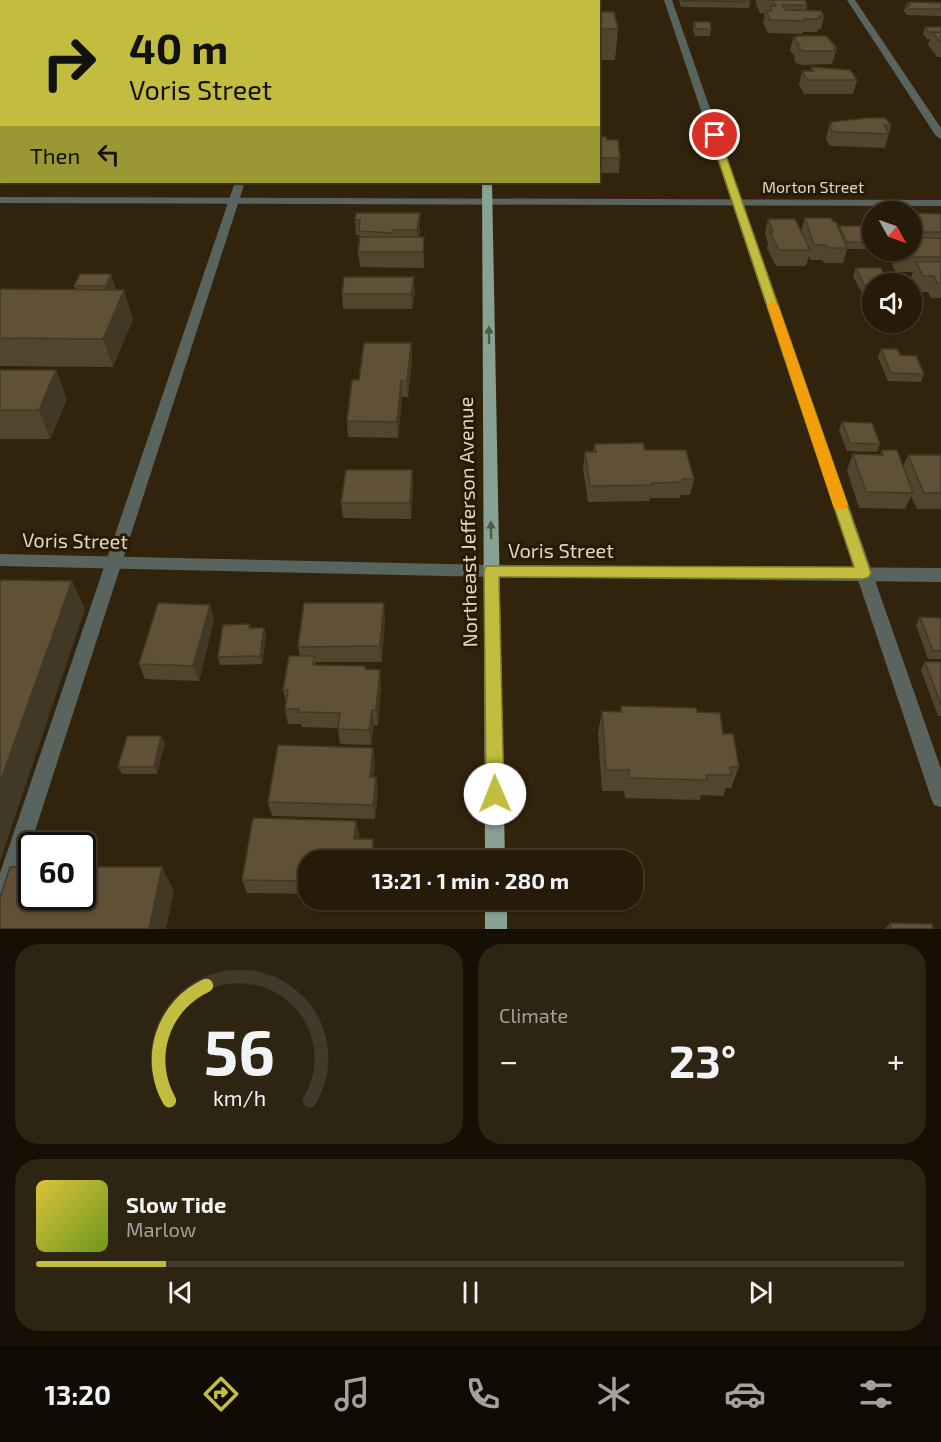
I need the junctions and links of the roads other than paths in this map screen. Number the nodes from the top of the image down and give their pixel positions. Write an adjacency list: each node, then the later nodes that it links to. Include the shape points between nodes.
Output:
1 (668, 0): 9 (street)
2 (851, 0): 3 (street)
3 (941, 136)
4 (240, 183): 7 (street)
5 (487, 183): 8 (main road, Northeast Jefferson Avenue)
6 (0, 200): 7 (street, Morton Street)
7 (233, 201): 8 (street, Morton Street); 12 (street)
8 (487, 202): 9 (street, Morton Street); 13 (main road, Northeast Jefferson Avenue, one-way to 8)
9 (738, 202): 10 (street, Morton Street); 14 (street)
10 (941, 203)
11 (0, 560): 12 (street, Voris Street)
12 (112, 561): 13 (street, Voris Street); 18 (street)
13 (491, 571): 14 (street, Voris Street); 17 (main road, Northeast Jefferson Avenue)
14 (864, 573): 15 (street, Voris Street); 16 (street)
15 (941, 575)
16 (941, 798)
17 (495, 850)
18 (0, 905)
19 (496, 910): 20 (main road)
20 (496, 929)

